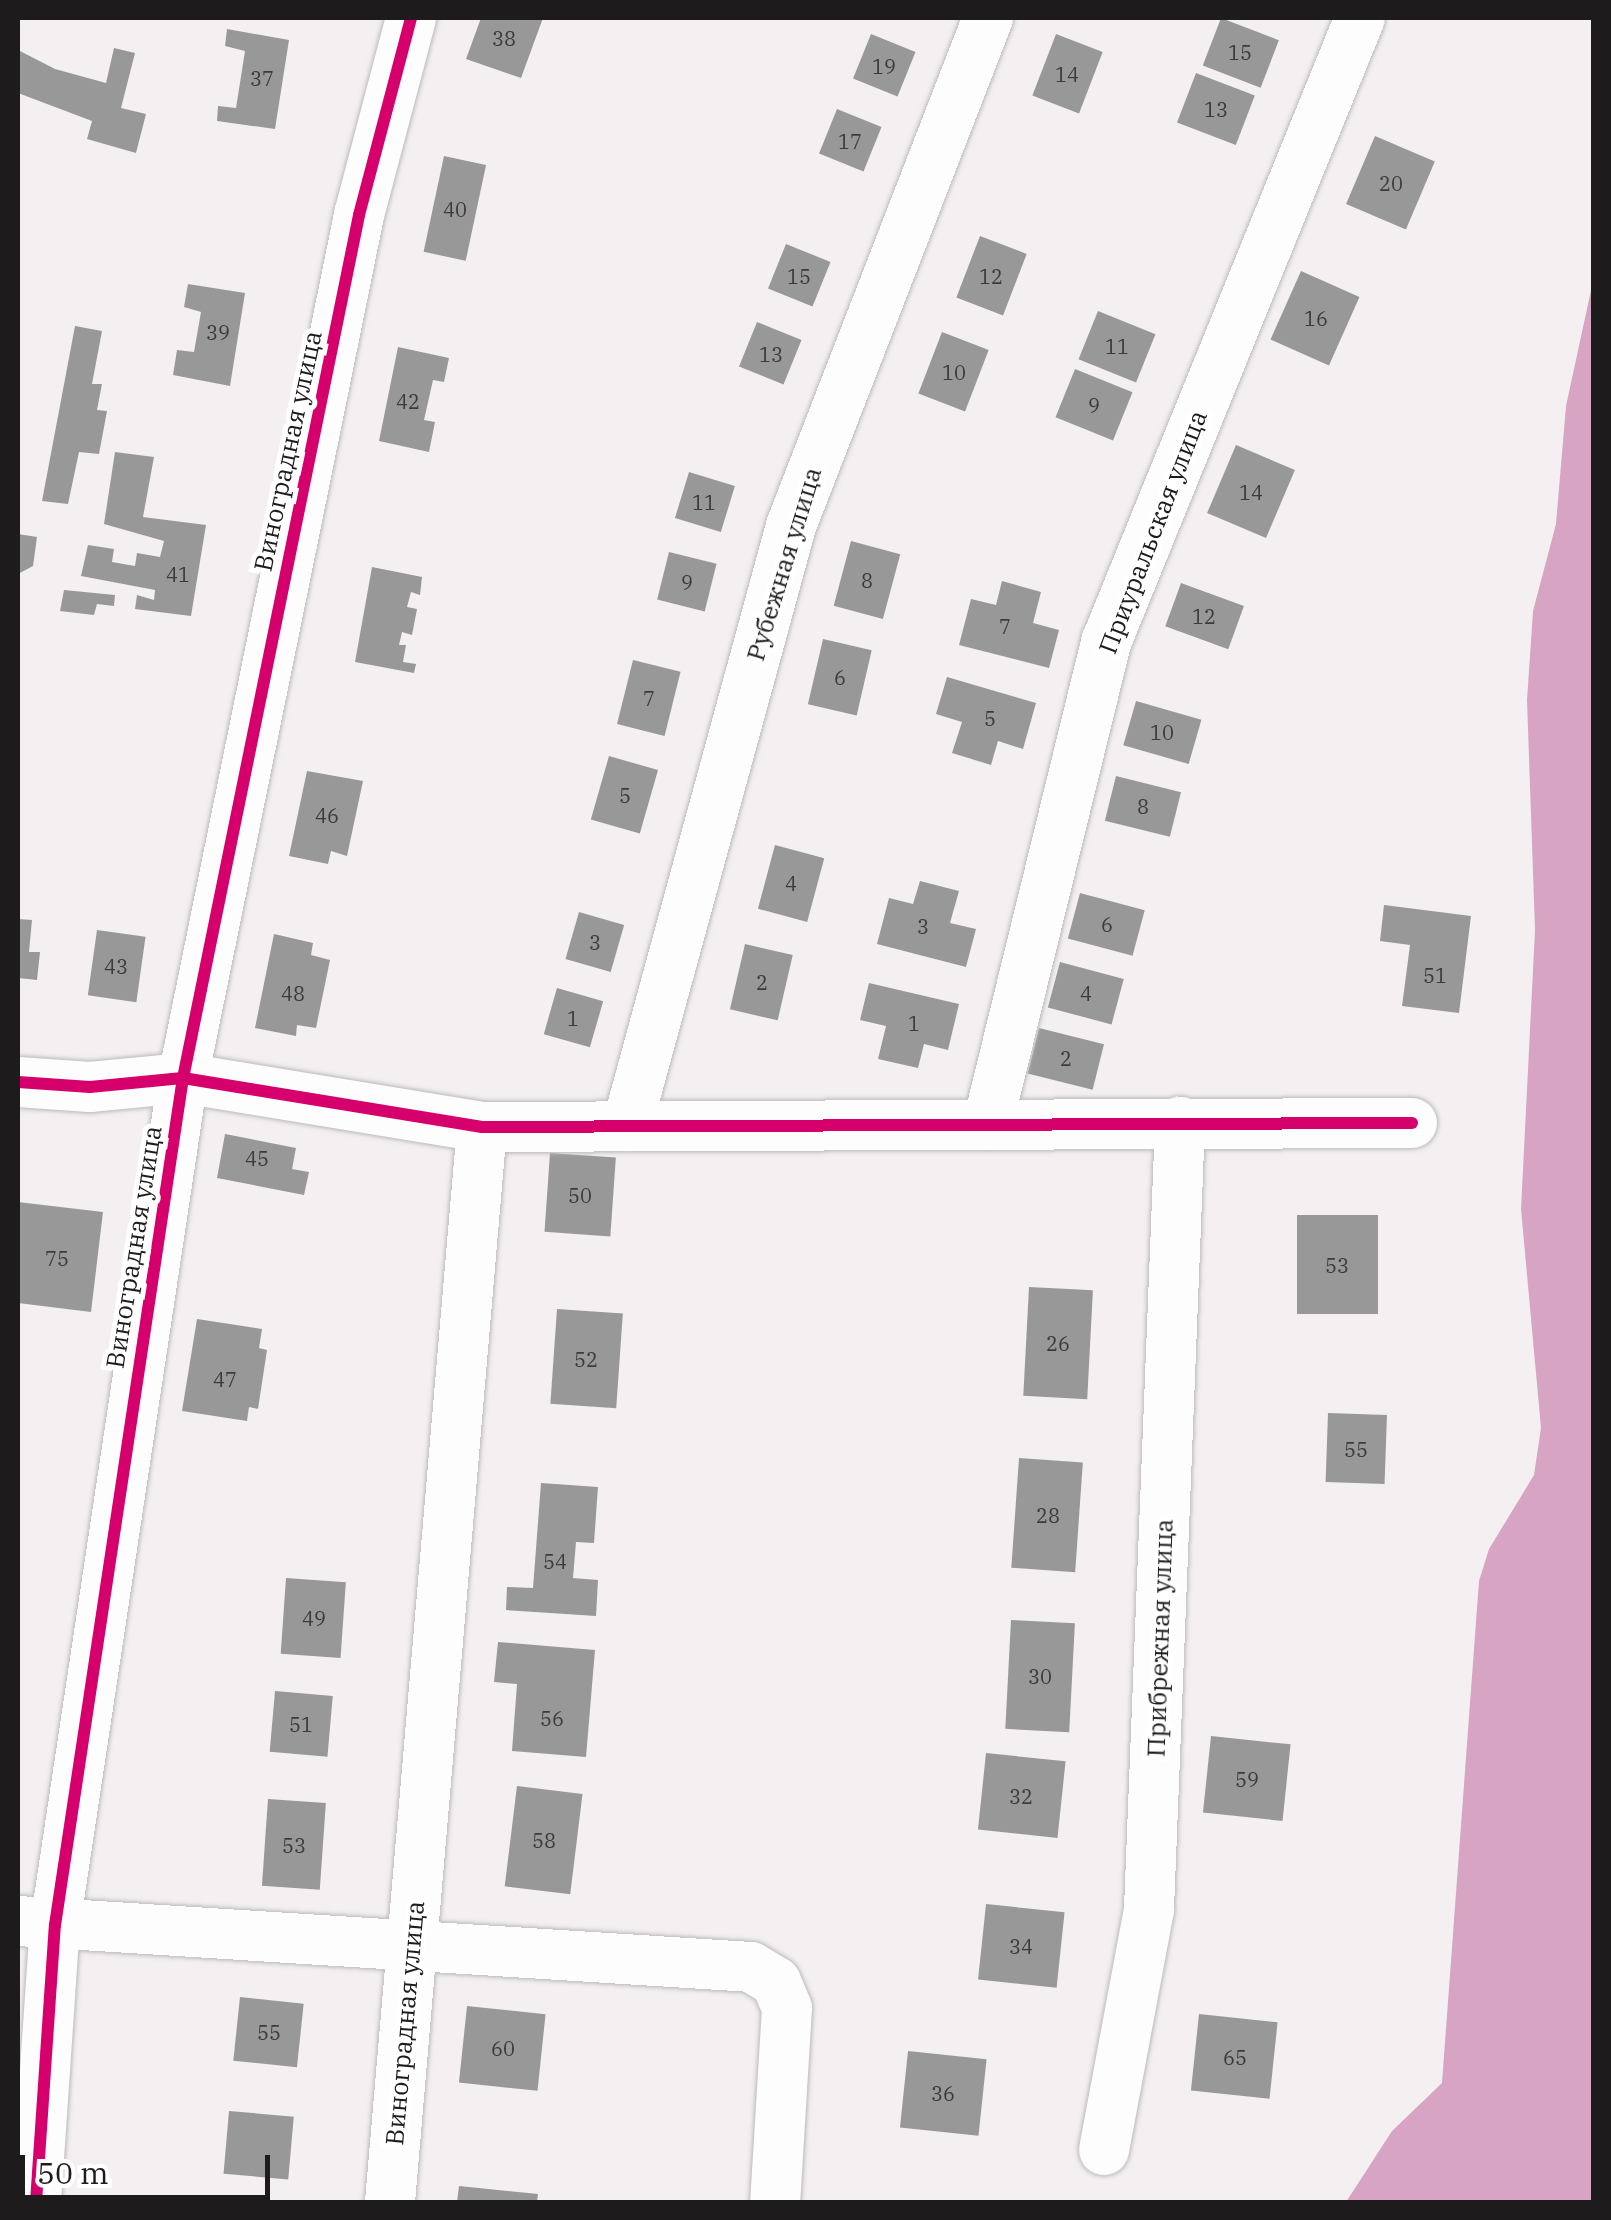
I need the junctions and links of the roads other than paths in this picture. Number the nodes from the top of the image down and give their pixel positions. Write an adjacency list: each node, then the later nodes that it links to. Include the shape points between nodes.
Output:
1 (410, 18): 4 (street, Виноградная улица, via 359,215)
2 (988, 18): 10 (street, Рубежная улица, via 791,526)
3 (1360, 18): 7 (street, Приуральская улица, via 1107,640)
4 (183, 1078): 5 (street, via 90,1087); 9 (street); 11 (street, Виноградная улица)
5 (18, 1082)
6 (1180, 1122): 7 (street); 8 (street); 13 (street, Прибрежная улица, via 1149,1909)
7 (988, 1123): 10 (street)
8 (1412, 1123)
9 (482, 1126): 10 (street); 12 (street, Виноградная улица)
10 (628, 1126)
11 (36, 1923): 12 (street); 14 (street, Виноградная улица)
12 (410, 1950): 15 (street, Виноградная улица); 16 (street, via 701,1961 750,1967 776,1982 787,2008)
13 (1104, 2150)
14 (36, 2202)
15 (390, 2202)
16 (775, 2202)

